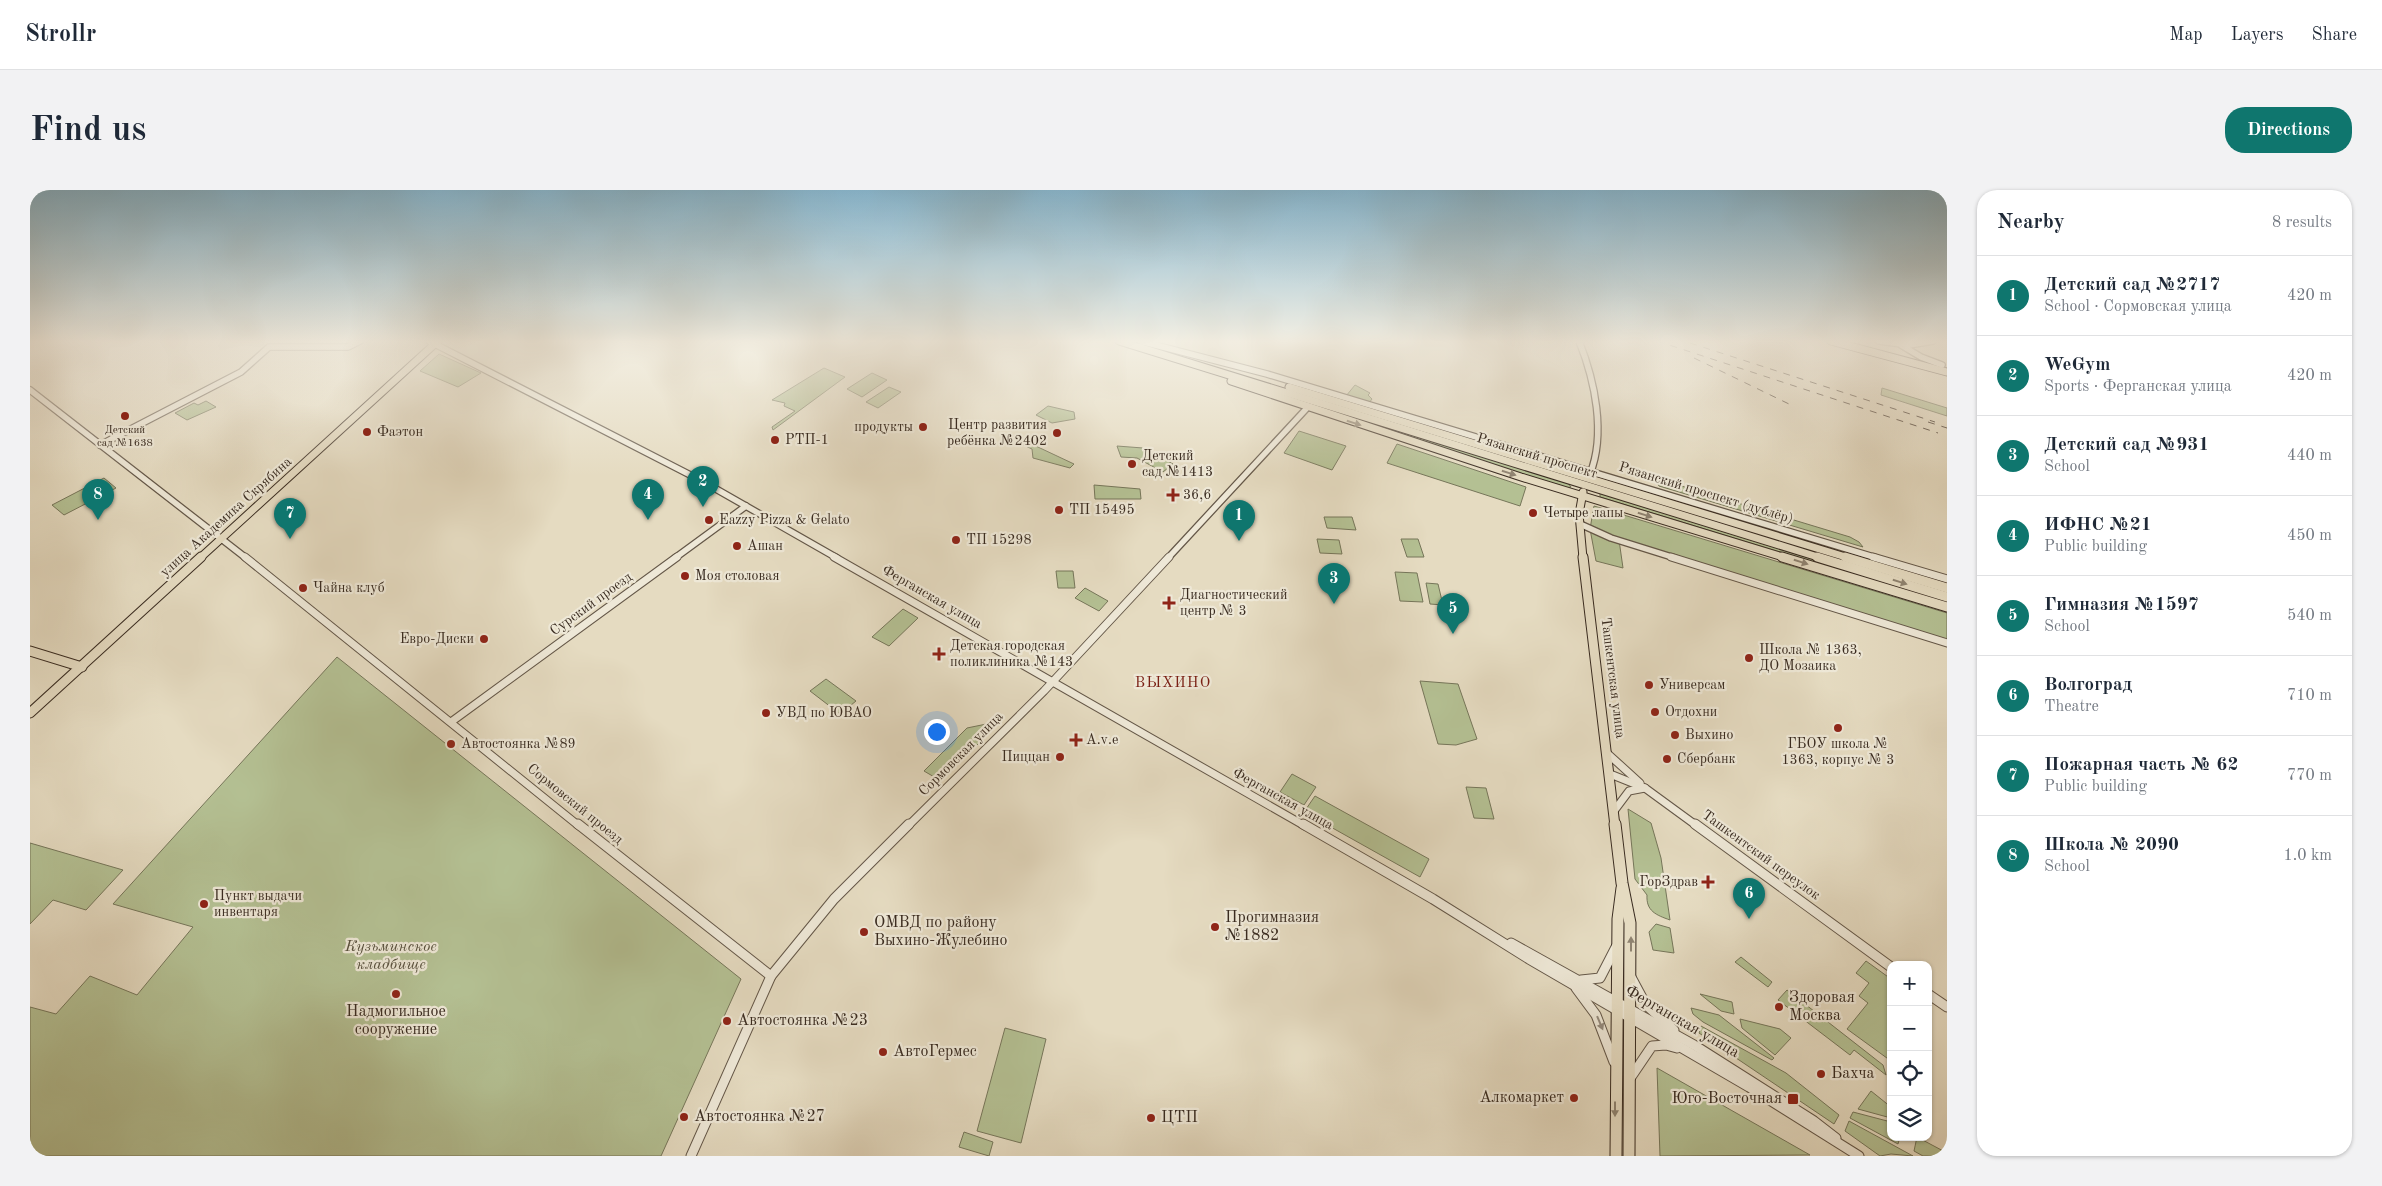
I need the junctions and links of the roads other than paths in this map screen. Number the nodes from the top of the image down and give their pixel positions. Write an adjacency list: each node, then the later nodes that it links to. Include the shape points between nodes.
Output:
1 (214, 386): 10 (street)
2 (387, 386): 15 (main road, улица Академика Скрябина)
3 (518, 386): 13 (street, Ферганская улица)
4 (1244, 386): 9 (main road)
5 (1273, 386): 11 (main road, Рязанский проспект)
6 (1287, 386): 11 (main road, Рязанский проспект)
7 (1590, 386): 11 (street, via 1598,437)
8 (30, 390): 10 (street, Сормовский проезд)
9 (1307, 408): 12 (main road, one-way to 12); 23 (street, Сормовская улица)
10 (100, 445): 15 (street, Сормовский проезд)
11 (1589, 478): 12 (main road, Ташкентская улица); 16 (street, Рязанский проспект (дублёр)); 17 (main road, Рязанский проспект); 18 (main road, Рязанский проспект, one-way to 18)
12 (1582, 496): 14 (main road, Ташкентская улица); 19 (main road, one-way to 19)
13 (746, 506): 23 (street, Ферганская улица); 25 (street, Сурский проезд)
14 (1580, 524): 20 (street, via 1611,538); 26 (main road, Ташкентская улица)
15 (222, 540): 22 (main road, улица Академика Скрябина); 25 (street, Сормовский проезд)
16 (1947, 580)
17 (1947, 588)
18 (1947, 597)
19 (1947, 606)
20 (1947, 643)
21 (30, 651): 22 (main road)
22 (82, 667): 24 (main road, улица Академика Скрябина)
23 (1052, 682): 33 (street, Сормовская улица, via 866,864); 35 (street, Ферганская улица)
24 (30, 713)
25 (451, 722): 33 (street, Сормовский проезд)
26 (1608, 753): 27 (main road, Ташкентская улица); 28 (street)
27 (1610, 774): 28 (street, Ташкентский переулок); 29 (main road, Ташкентская улица)
28 (1645, 788): 29 (street, via 1629,790); 32 (street, Ташкентский переулок)
29 (1614, 812): 30 (main road, Ташкентская улица)
30 (1622, 883): 31 (main road, Ташкентская улица); 34 (main road, Ташкентская улица, one-way to 30, via 1630,911)
31 (1618, 944): 35 (street, via 1600,978); 37 (main road, Ташкентская улица)
32 (1887, 964)
33 (771, 976): 44 (street, Сормовская улица)
34 (1631, 976): 39 (main road, Ташкентская улица); 40 (street, via 1650,1010)
35 (1577, 982): 37 (street, Ферганская улица); 41 (street, one-way to 41, via 1596,1015)
36 (1932, 997): 38 (street)
37 (1616, 1005): 39 (street, Ферганская улица); 41 (main road, Ташкентская улица)
38 (1947, 1007)
39 (1631, 1014): 40 (street, Ферганская улица); 42 (main road, Ташкентская улица)
40 (1693, 1049): 42 (street, via 1650,1045); 43 (street, Ферганская улица)
41 (1616, 1068): 45 (main road, Ташкентская улица, one-way to 45)
42 (1631, 1077): 46 (main road, Ташкентская улица)
43 (1856, 1154)
44 (691, 1156)
45 (1616, 1156)
46 (1629, 1156)

